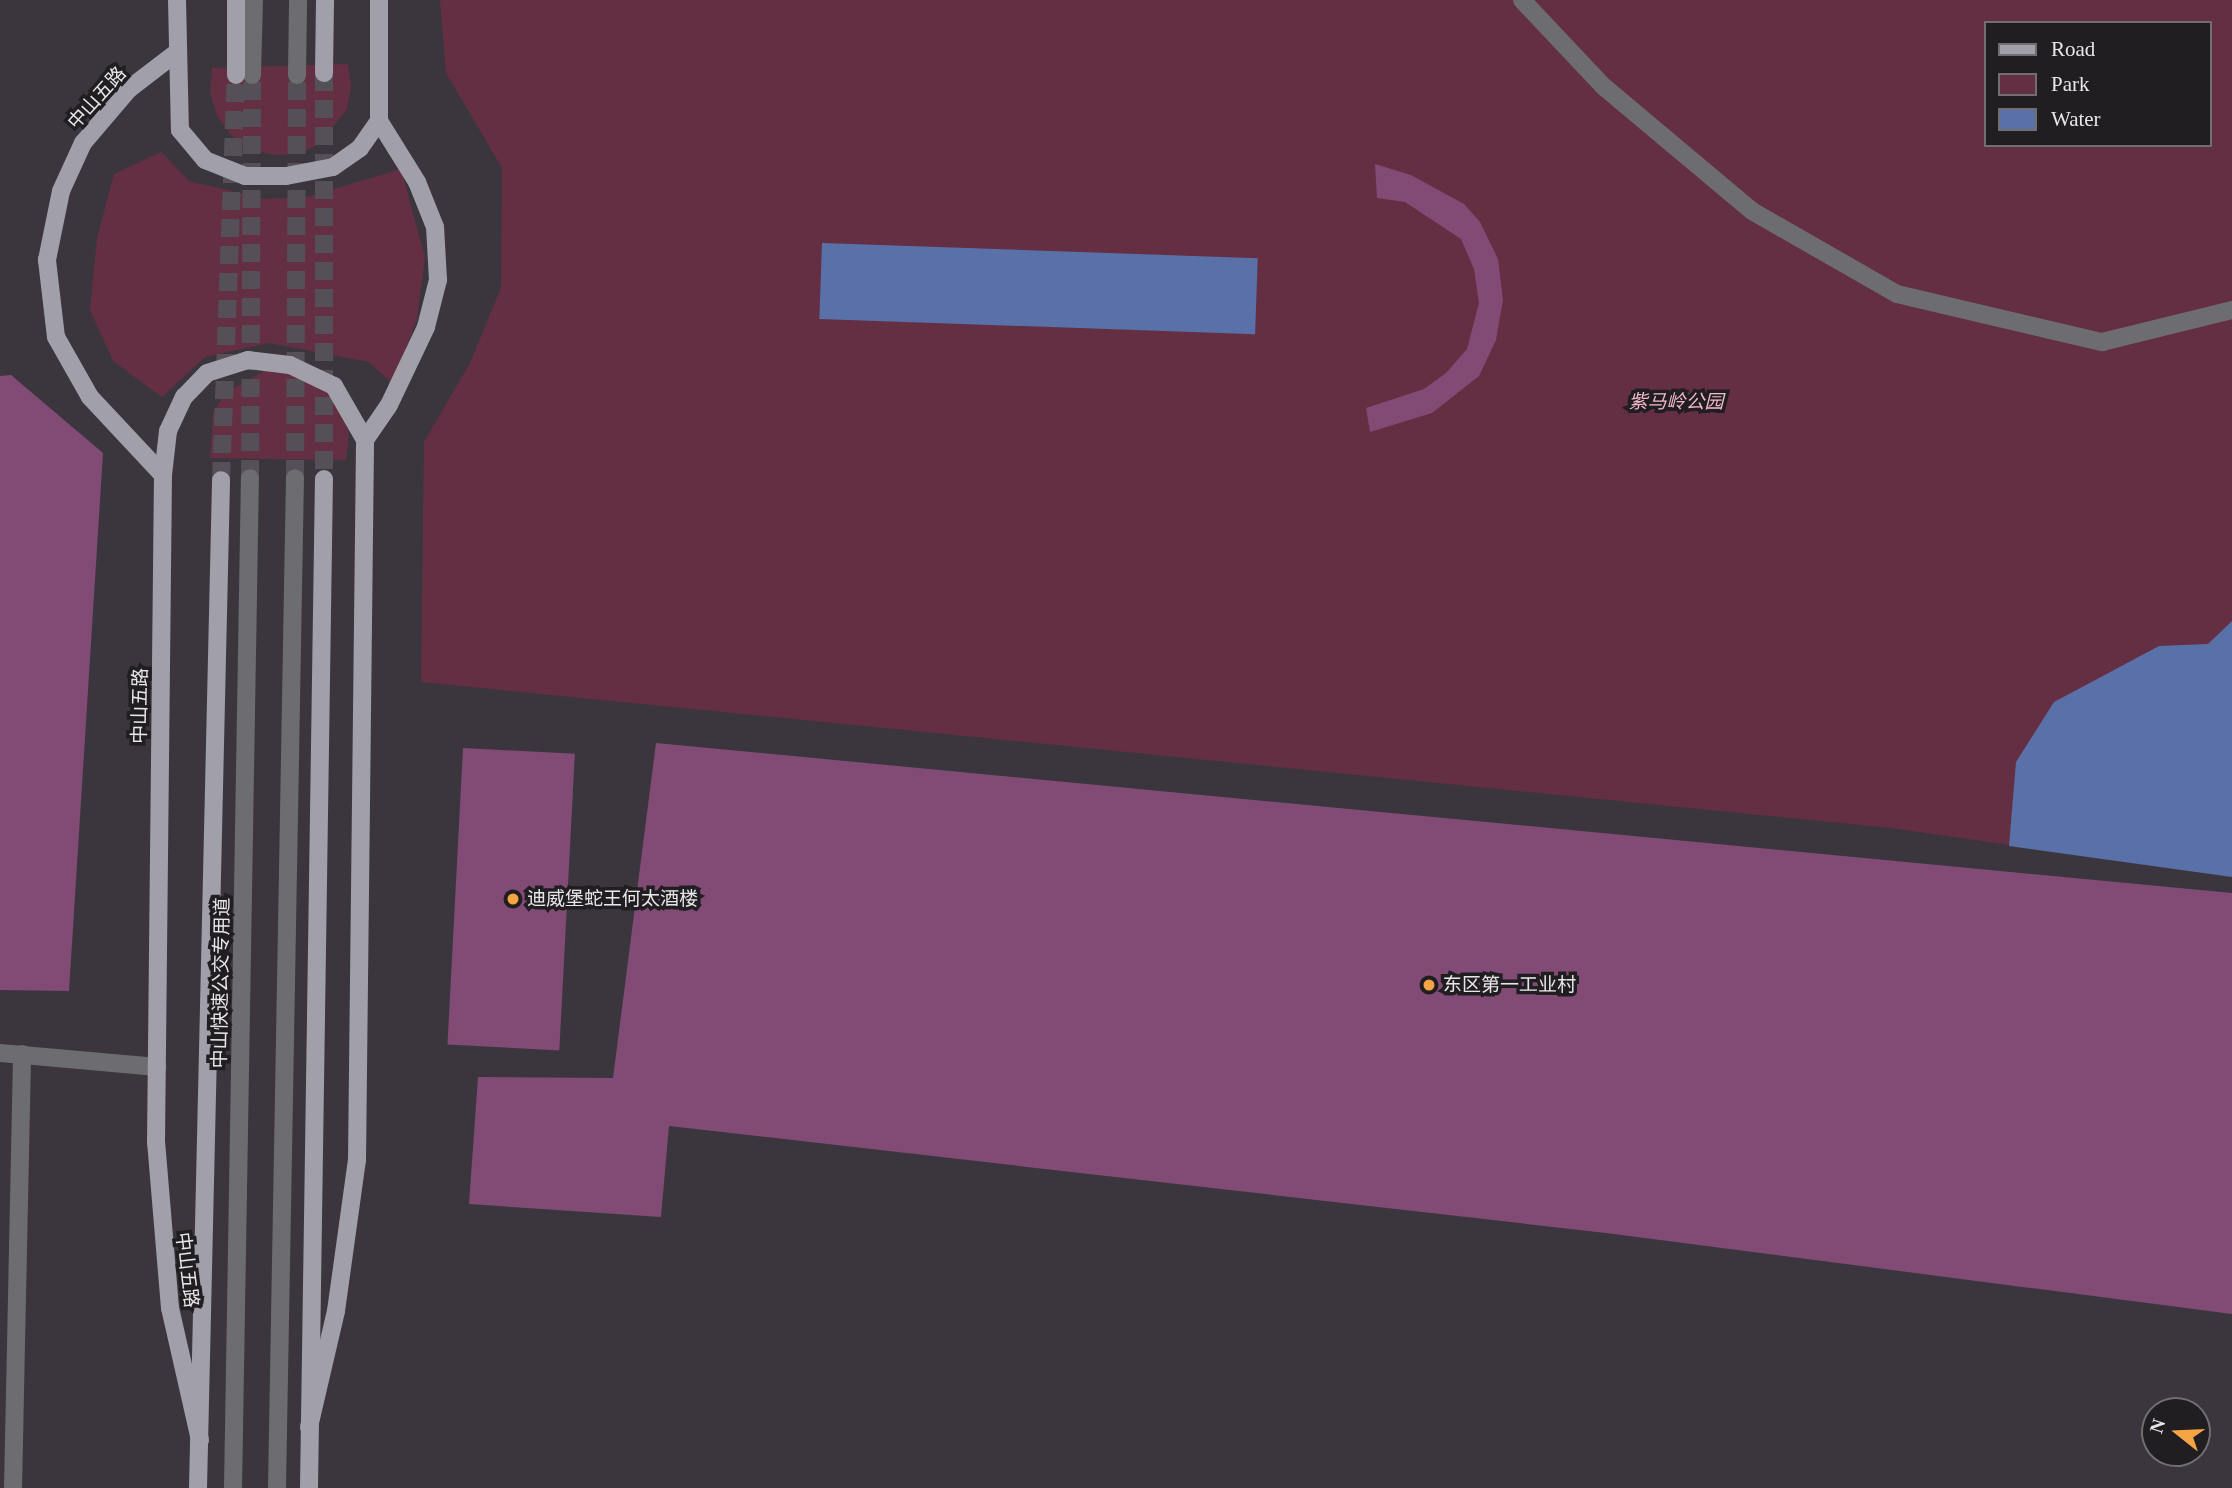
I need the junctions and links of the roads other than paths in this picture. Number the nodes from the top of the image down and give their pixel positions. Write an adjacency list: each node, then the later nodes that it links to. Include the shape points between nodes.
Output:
1 (177, 0): 8 (main road)
2 (236, 0): 10 (main road)
3 (254, 0): 10 (street)
4 (298, 0): 11 (street)
5 (325, 0): 9 (main road)
6 (379, 0): 12 (main road)
7 (1522, 0): 13 (street, via 1603,86 1752,211 1896,294 2102,342)
8 (176, 53): 12 (main road, via 180,130 205,160 244,176 286,176 333,167 360,148); 15 (main road, 中山五路, via 129,89 83,143 61,191 47,260 56,337 90,397)
9 (324, 73)
10 (244, 75)
11 (297, 75)
12 (379, 121): 14 (main road, via 417,182 435,227 438,280 426,327 395,393)
13 (2232, 310)
14 (365, 440): 15 (main road, via 334,386 290,365 248,360 207,373 184,397 168,431); 23 (main road, via 356,1160 336,1311)
15 (163, 475): 22 (main road, 中山五路)
16 (250, 478): 27 (street, 中山快速公交专用道)
17 (295, 478): 28 (street)
18 (324, 479): 23 (main road)
19 (221, 480): 24 (main road, 中山五路)
20 (0, 1053): 21 (street)
21 (22, 1054): 22 (street); 25 (street)
22 (157, 1067): 24 (main road, 中山五路, via 160,1228 180,1366)
23 (309, 1427): 29 (main road)
24 (200, 1440): 26 (main road, 中山五路)
25 (13, 1488)
26 (198, 1488)
27 (233, 1488)
28 (277, 1488)
29 (309, 1488)

